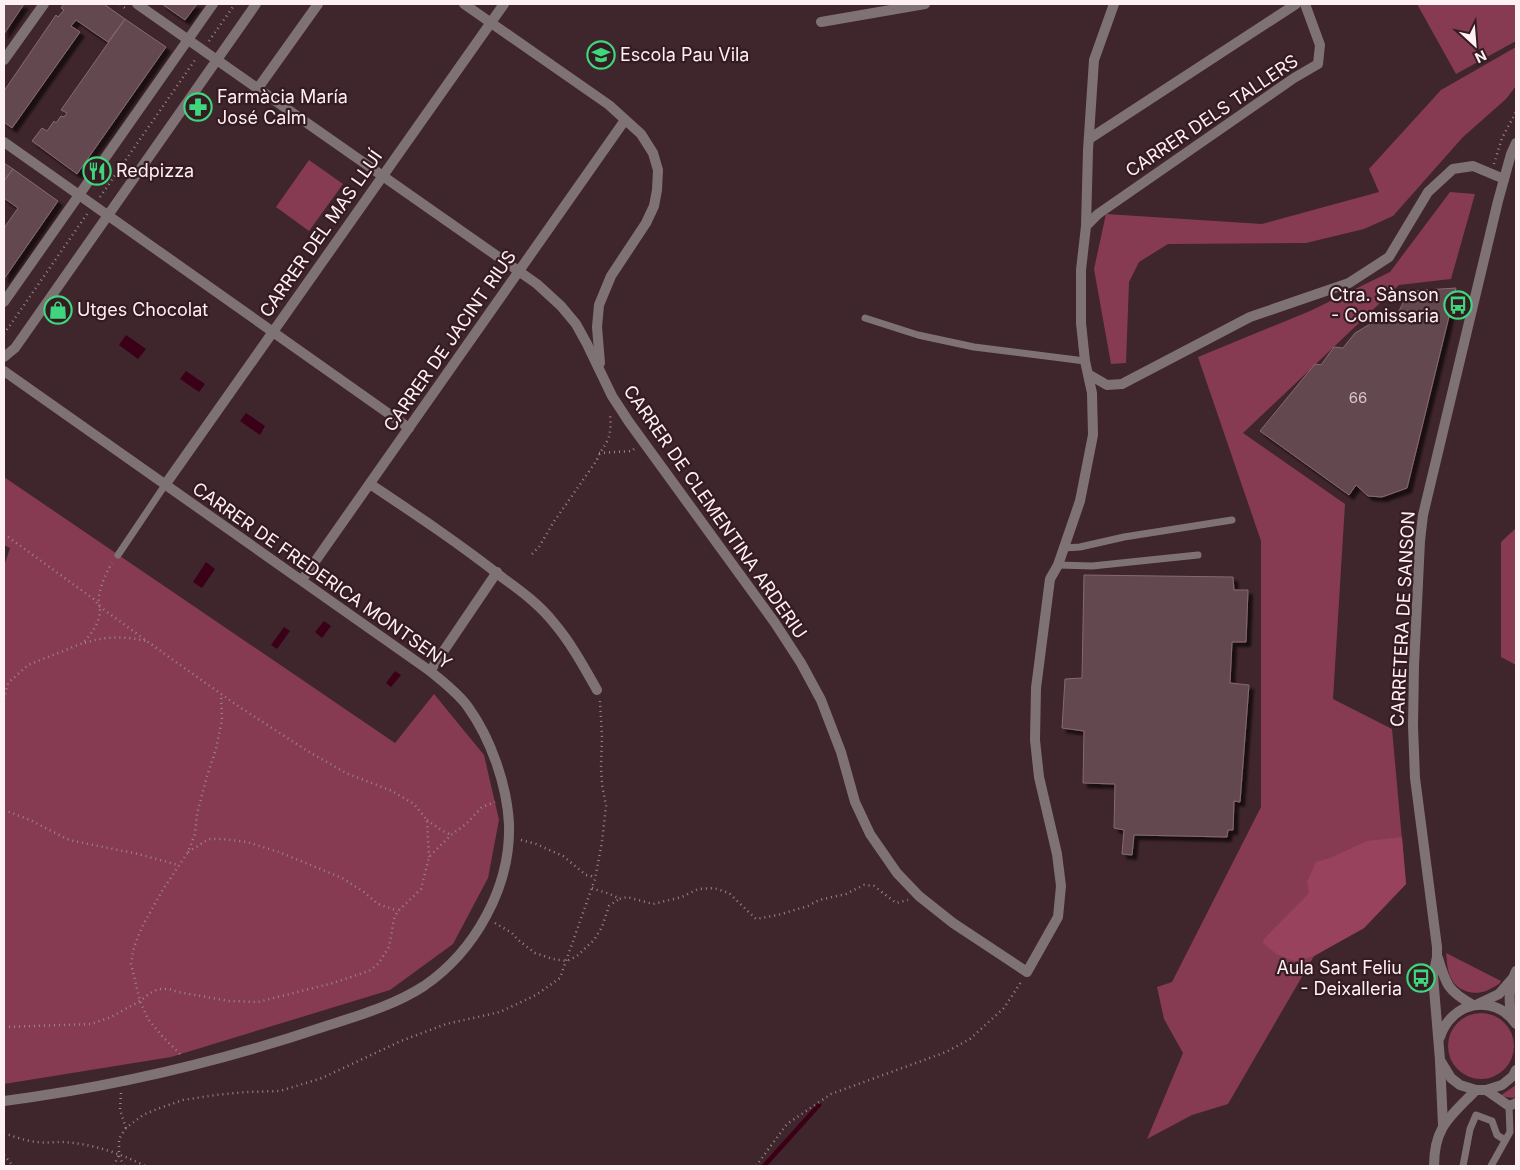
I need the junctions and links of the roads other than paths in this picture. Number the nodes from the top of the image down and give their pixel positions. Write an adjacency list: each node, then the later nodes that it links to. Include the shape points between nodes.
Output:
1 (44, 4): 15 (street)
2 (138, 4): 14 (street, CARRER DE CLEMENTINA ARDERIU)
3 (213, 4): 14 (street)
4 (256, 4): 16 (street)
5 (318, 4): 17 (street)
6 (464, 4): 12 (street)
7 (504, 4): 12 (street, CARRER DEL MAS LLUÍ)
8 (925, 4): 13 (street)
9 (1114, 4): 19 (street, via 1094,60)
10 (1296, 4): 19 (street)
11 (1305, 4): 26 (street, CARRER DELS TALLERS, via 1320,45 1318,64 1098,214)
12 (490, 22): 18 (street, via 609,105); 22 (street, CARRER DEL MAS LLUÍ)
13 (821, 22)
14 (188, 39): 16 (street, CARRER DE CLEMENTINA ARDERIU); 24 (street)
15 (4, 60)
16 (217, 60): 17 (street, CARRER DE CLEMENTINA ARDERIU); 25 (street)
17 (258, 88): 22 (street, CARRER DE CLEMENTINA ARDERIU)
18 (625, 120): 27 (street, CARRER DE JACINT RIUS); 33 (street, via 641,134 652,153 658,170 658,190 646,223 612,276 598,305)
19 (1089, 139): 26 (street)
20 (4, 142): 24 (street)
21 (1516, 143): 23 (street, CARRETERA DE SANSON)
22 (382, 175): 27 (street, CARRER DE CLEMENTINA ARDERIU); 30 (street, CARRER DEL MAS LLUÍ)
23 (1504, 179): 35 (street, via 1473,166 1453,168 1428,192 1389,257 1350,283 1250,318 1122,384 1107,385); 48 (street, CARRETERA DE SANSON, via 1423,515 1420,541 1414,666 1415,778)
24 (79, 195): 25 (street); 28 (street)
25 (108, 216): 30 (street); 31 (street, via 15,348)
26 (1086, 226): 32 (street, via 1081,270)
27 (519, 271): 33 (street, CARRER DE CLEMENTINA ARDERIU, via 561,306 576,324); 36 (street, CARRER DE JACINT RIUS)
28 (4, 302)
29 (866, 318): 32 (lane, via 918,335 974,347)
30 (272, 332): 36 (street); 38 (street, CARRER DEL MAS LLUÍ)
31 (4, 357)
32 (1085, 361): 35 (street)
33 (600, 369): 43 (street, CARRER DE CLEMENTINA ARDERIU, via 612,396 644,443 801,663 821,700 841,752 855,802 870,834 897,873 919,896 953,922 1027,972 1058,917 1060,902 1058,854 1035,740 1036,688 1050,579)
34 (4, 372): 38 (street, CARRER DE FREDERICA MONTSENY)
35 (1088, 374): 40 (street, via 1093,435 1080,501)
36 (409, 428): 37 (street, CARRER DE JACINT RIUS)
37 (370, 484): 44 (street); 45 (street, CARRER DE JACINT RIUS)
38 (165, 485): 41 (lane); 45 (street, CARRER DE FREDERICA MONTSENY)
39 (1232, 520): 40 (lane)
40 (1064, 548): 43 (street)
41 (118, 554)
42 (1198, 556): 43 (lane, via 1092,566)
43 (1058, 565)
44 (497, 572): 46 (street); 47 (street, via 554,621)
45 (302, 580): 46 (street, CARRER DE FREDERICA MONTSENY)
46 (430, 671): 56 (street, CARRER DE FREDERICA MONTSENY, via 468,708 495,759 507,803 507,855 496,897 464,950 453,962 425,985 393,1002 303,1034 123,1082)
47 (597, 690)
48 (1437, 957): 50 (street, via 1450,988); 52 (street, via 1433,976)
49 (1514, 975): 50 (street, via 1498,994); 51 (street, via 1508,996)
50 (1475, 1005): 51 (street, via 1497,1008); 52 (street, via 1447,1020)
51 (1514, 1020)
52 (1438, 1042): 53 (street)
53 (1440, 1060): 55 (street, via 1451,1078 1460,1085); 58 (street)
54 (1516, 1070): 55 (street, via 1502,1085)
55 (1481, 1090): 57 (street); 58 (street, via 1455,1110)
56 (4, 1100)
57 (1512, 1105): 59 (lane, via 1510,1132)
58 (1443, 1125): 60 (street, via 1434,1151)
59 (1504, 1140): 61 (lane, via 1497,1135 1492,1121 1476,1115); 62 (lane)
60 (1434, 1166)
61 (1463, 1166)
62 (1491, 1166)

